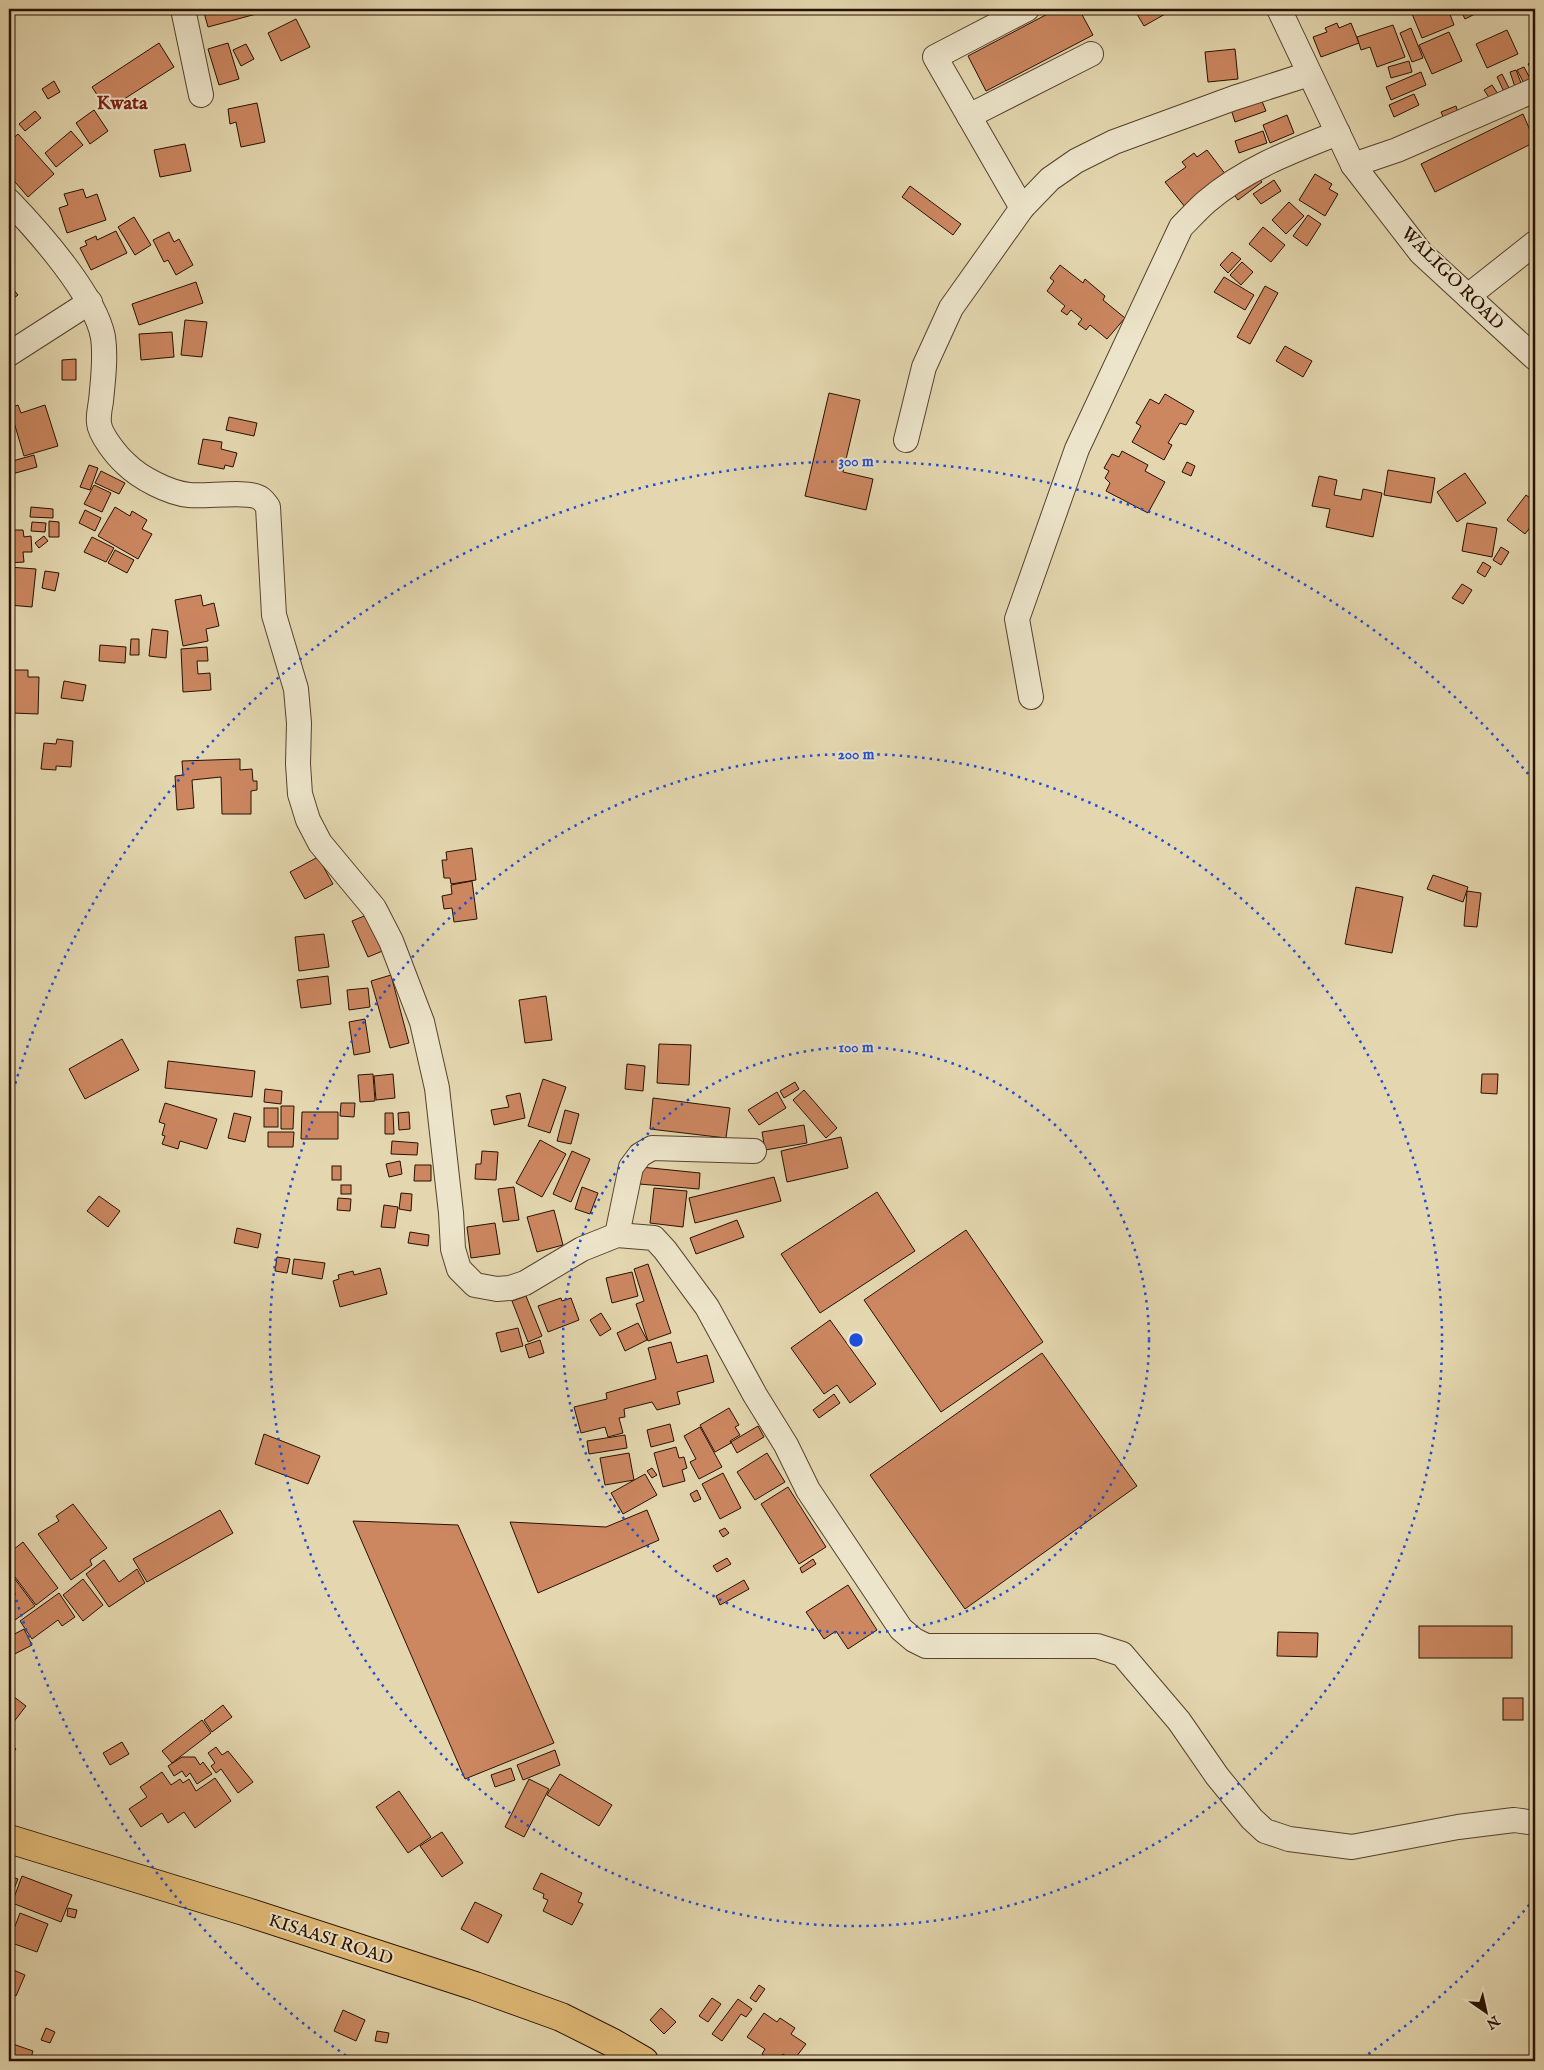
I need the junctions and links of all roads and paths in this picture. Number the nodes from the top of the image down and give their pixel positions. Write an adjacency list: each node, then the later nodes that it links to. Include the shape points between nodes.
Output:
1 (183, 9): 7 (street)
2 (1027, 9): 8 (street, via 935,57)
3 (1279, 9): 5 (street, WALIGO ROAD)
4 (1091, 54): 8 (street)
5 (1309, 74): 9 (street, WALIGO ROAD); 12 (street, via 1114,142 1076,161 1050,180)
6 (1535, 90): 10 (street, via 1397,150)
7 (201, 95)
8 (969, 116): 12 (street)
9 (1338, 133): 10 (street, WALIGO ROAD); 19 (street, via 1270,161 1230,184 1181,227 1077,449 1017,619)
10 (1353, 165): 14 (street, WALIGO ROAD, via 1421,252)
11 (9, 201): 15 (street)
12 (1022, 208): 18 (street, via 951,308 924,367)
13 (1535, 243): 14 (street)
14 (1468, 296): 17 (street, WALIGO ROAD)
15 (90, 302): 16 (street); 21 (street, via 103,337 99,424 111,448 126,465 162,487 188,495 251,494 268,507 274,615 296,689 300,794 320,844 374,908 391,941 422,1022 437,1088 452,1213 453,1249 459,1269 475,1285 510,1288 525,1283 582,1249)
16 (9, 354)
17 (1535, 358)
18 (906, 440)
19 (1031, 697)
20 (754, 1150): 21 (street, via 652,1148 640,1155 632,1167)
21 (617, 1235): 22 (street, via 654,1238 707,1307 808,1490 901,1629 914,1640 926,1646 1096,1646 1122,1654 1179,1721 1217,1776 1252,1818 1265,1831 1289,1839 1352,1848 1458,1827 1514,1820)
22 (1535, 1823)
23 (9, 1839): 24 (main road, KISAASI ROAD, via 475,1986 561,2017)
24 (644, 2061)

